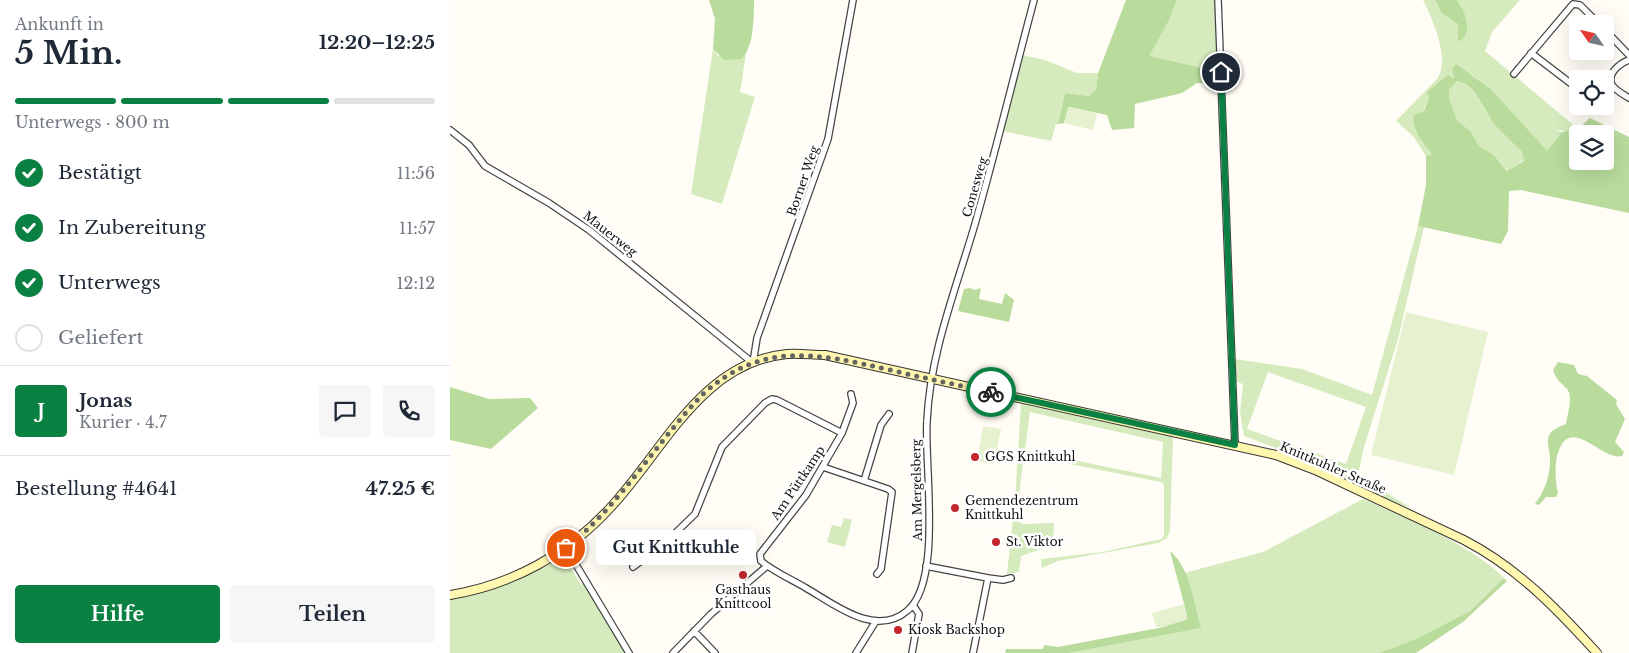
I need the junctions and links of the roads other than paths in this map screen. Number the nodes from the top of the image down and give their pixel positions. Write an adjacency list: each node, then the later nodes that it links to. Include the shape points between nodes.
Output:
1 (853, 0): 15 (street, Borner Weg, via 828,139 757,338)
2 (1034, 0): 16 (street, Conesweg, via 989,174)
3 (1218, 0): 20 (street)
4 (1589, 15): 6 (street, via 1575,3)
5 (1614, 39): 7 (street)
6 (1531, 53): 10 (street); 11 (street)
7 (1629, 55)
8 (1629, 60): 9 (street)
9 (1614, 71)
10 (1514, 74)
11 (1569, 81)
12 (1614, 87): 13 (street)
13 (1629, 98)
14 (450, 130): 15 (street, Mauerweg, via 485,166 583,225)
15 (753, 363): 16 (street, Knittkuhler Straße, via 788,354 825,356); 23 (street, Knittkuhler Straße, via 722,379 703,394 612,506)
16 (930, 379): 20 (street, Knittkuhler Straße); 25 (street, Am Mergelsberg, via 926,422 929,539)
17 (852, 394): 19 (street, Am Püttkamp, via 853,402)
18 (889, 414): 22 (street, via 881,425)
19 (842, 432): 21 (street, Am Püttkamp); 26 (street, via 777,400 767,401 722,447 695,514 663,545)
20 (1235, 445): 40 (street, Knittkuhler Straße, via 1276,455 1315,470 1481,548 1532,585)
21 (823, 467): 22 (street); 24 (street, Am Püttkamp, via 806,495 760,554 761,561)
22 (864, 481): 27 (street, via 892,492 881,569)
23 (566, 548): 30 (street, Knittkuhler Straße, via 508,579); 34 (street)
24 (767, 566): 32 (street, via 846,612); 33 (street)
25 (926, 566): 28 (street); 31 (street, Am Mergelsberg, via 920,594)
26 (633, 567)
27 (877, 574)
28 (988, 578): 29 (street); 39 (street)
29 (1011, 578)
30 (450, 595)
31 (913, 605): 32 (street, via 896,618); 38 (street, via 919,614)
32 (876, 621): 37 (street)
33 (694, 631): 35 (street); 36 (street)
34 (630, 653)
35 (673, 653)
36 (715, 653)
37 (856, 653)
38 (912, 653)
39 (974, 653)
40 (1598, 653)

